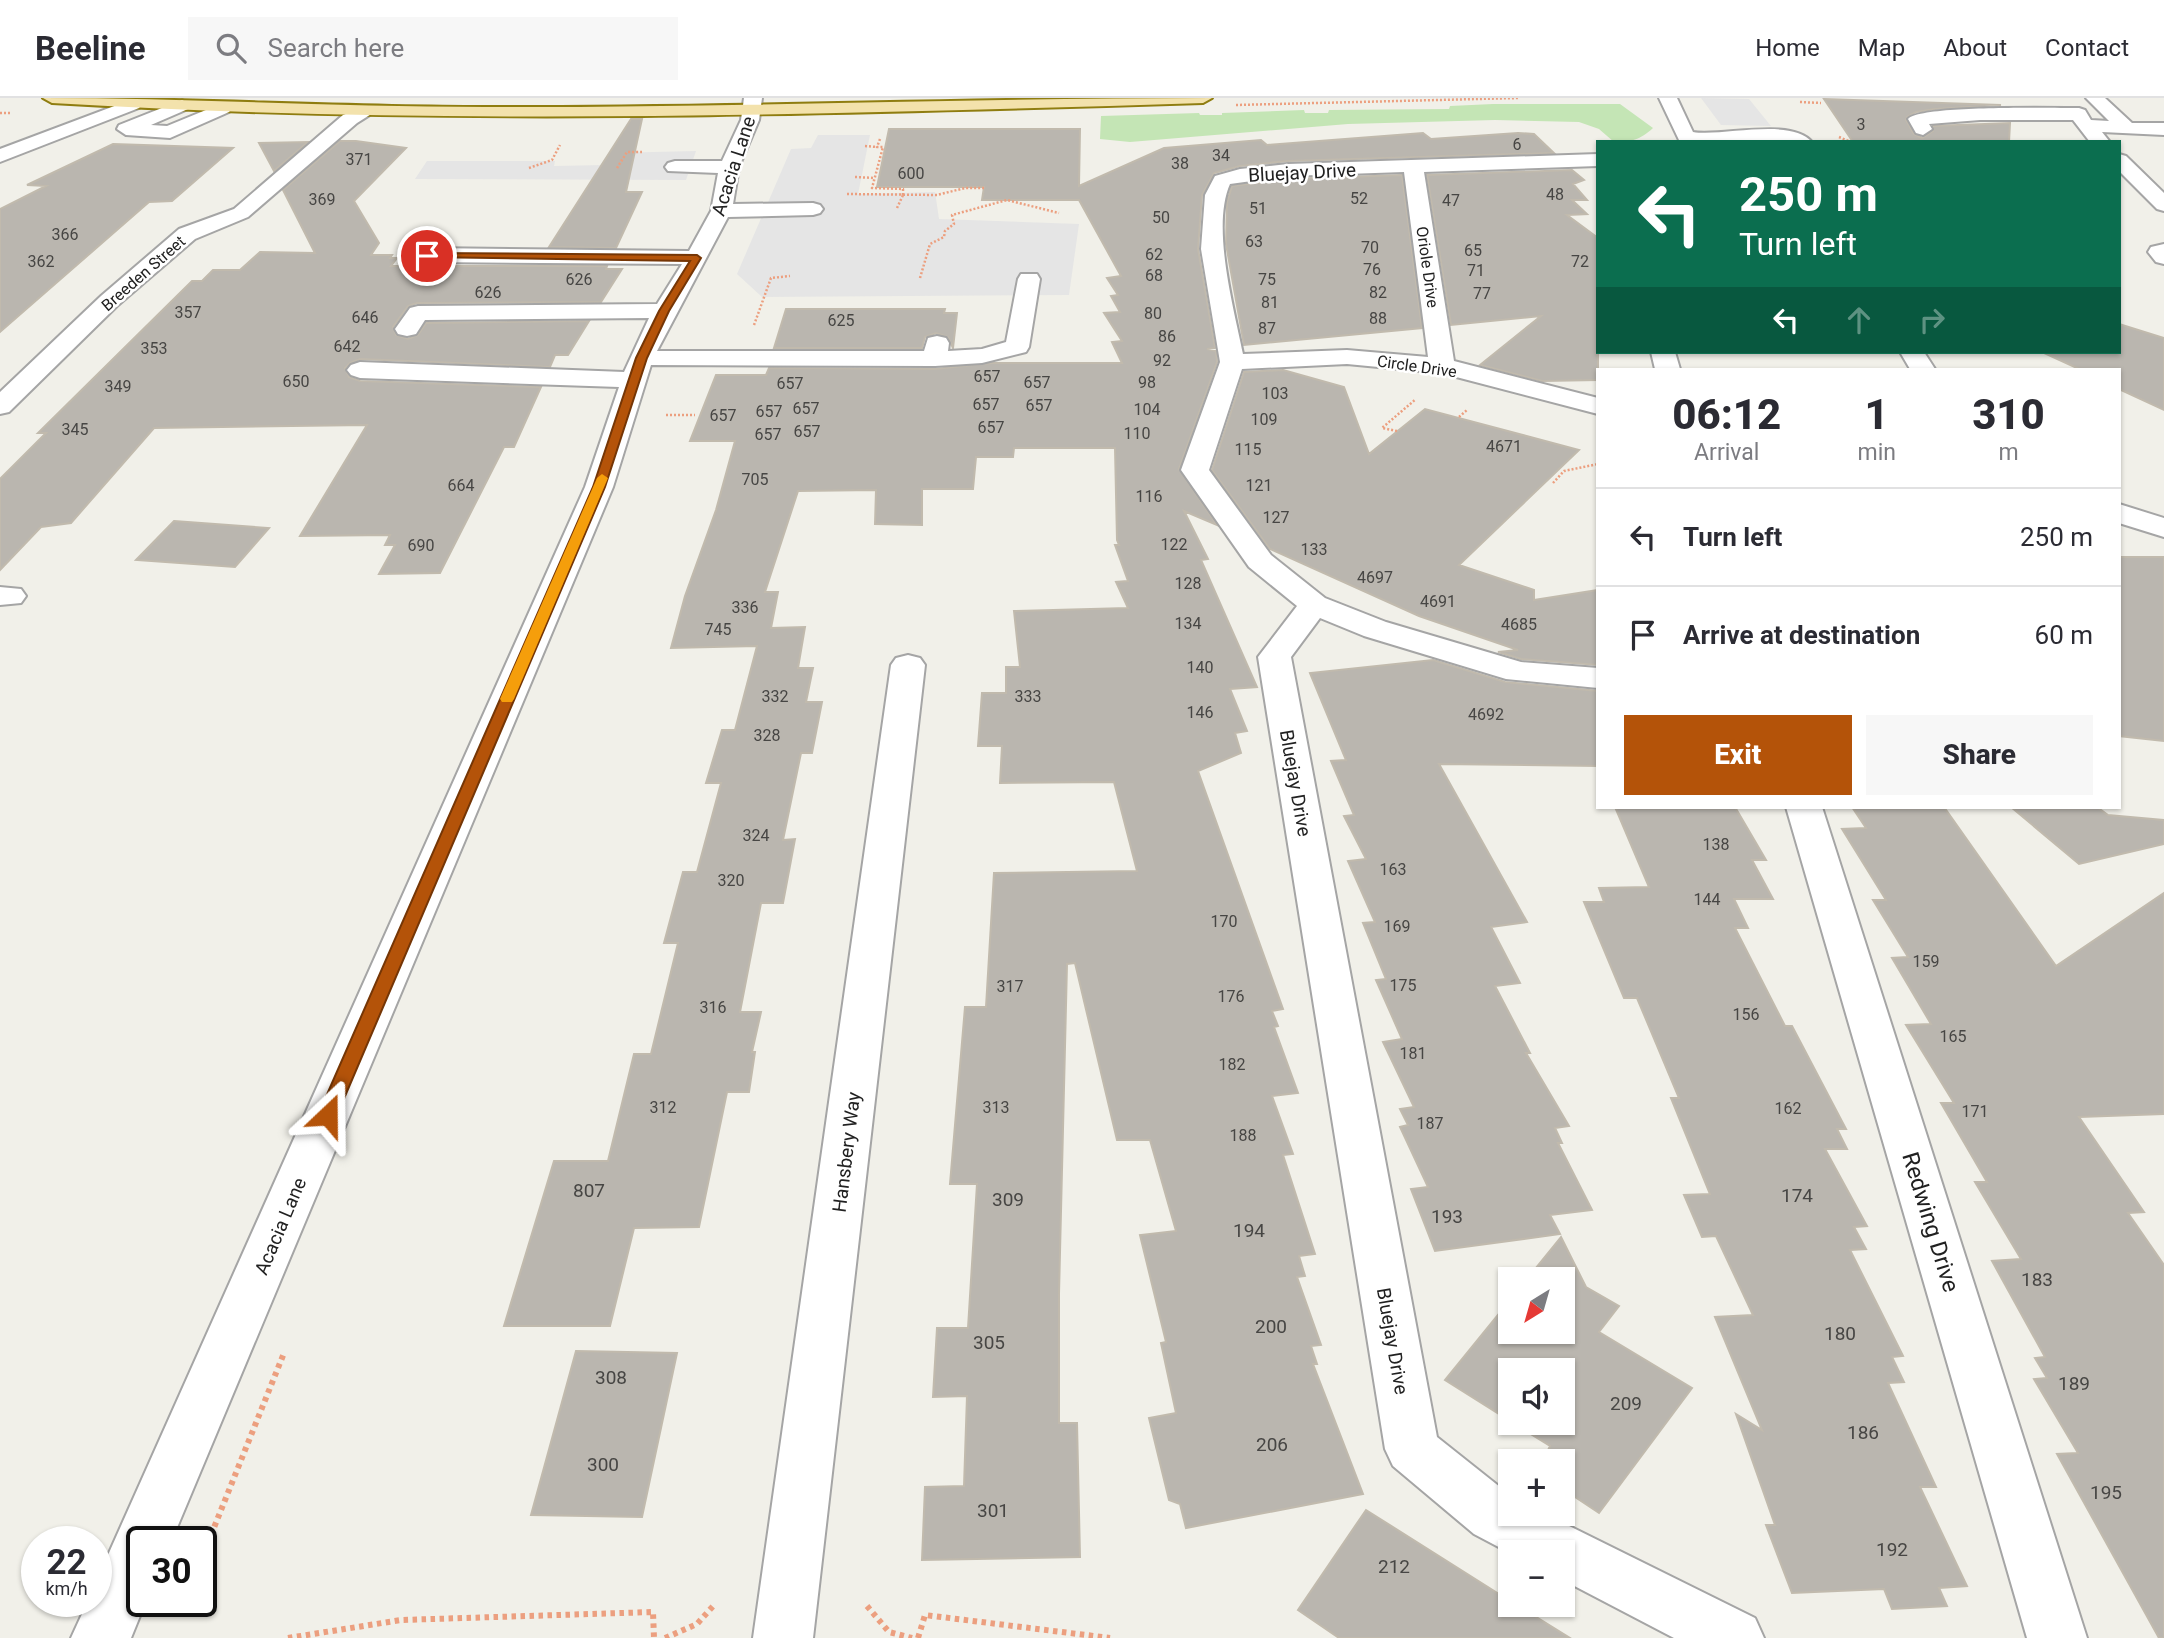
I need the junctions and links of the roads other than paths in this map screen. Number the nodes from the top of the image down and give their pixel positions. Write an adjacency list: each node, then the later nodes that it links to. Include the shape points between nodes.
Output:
1 (52, 98): 7 (main road)
2 (347, 98): 8 (main road)
3 (1203, 98): 8 (main road)
4 (1668, 98): 18 (street, via 1677,138)
5 (2067, 98): 14 (street)
6 (2095, 98): 15 (street)
7 (87, 100): 9 (main road); 13 (street)
8 (759, 101): 12 (main road); 25 (street, Acacia Lane)
9 (133, 103): 10 (main road); 21 (street)
10 (182, 105): 11 (main road); 11 (street, via 126,129 170,132)
11 (223, 108): 12 (main road)
12 (367, 111): 41 (street, Breeden Street, via 350,119 241,213 187,234)
13 (44, 118)
14 (2082, 120): 15 (street); 16 (street, via 1980,114 1917,119); 20 (street)
15 (2127, 128): 17 (street)
16 (1923, 129)
17 (2164, 130)
18 (1714, 140): 19 (street, via 1781,134)
19 (1798, 140)
20 (2099, 140)
21 (0, 156)
22 (1596, 160): 26 (street, Bluejay Drive)
23 (2121, 162): 27 (street)
24 (676, 167): 25 (street)
25 (729, 167): 29 (street, Acacia Lane)
26 (1413, 167): 37 (street, Bluejay Drive, via 1288,170 1222,180 1215,195 1212,249); 38 (street, Oriole Drive)
27 (2164, 205)
28 (813, 209): 29 (street)
29 (721, 211): 33 (street, Acacia Lane)
30 (2164, 251): 32 (street, via 2159,252)
31 (427, 256): 33 (street)
32 (2164, 257)
33 (697, 258): 35 (street, Acacia Lane)
34 (1029, 279): 39 (street, via 1017,347 982,356 936,351)
35 (664, 311): 36 (street, via 418,313); 39 (street, Acacia Lane)
36 (407, 329)
37 (1232, 362): 38 (street, Circle Drive, via 1347,357); 45 (street, Bluejay Drive, via 1195,470 1260,561)
38 (1443, 366): 42 (street, Circle Drive)
39 (639, 369): 40 (street); 49 (street, Acacia Lane, via 594,499)
40 (360, 370)
41 (4, 399)
42 (1596, 404)
43 (2121, 514): 44 (street)
44 (2164, 528)
45 (1314, 605): 47 (street, via 1375,629 1518,672); 53 (street, Bluejay Drive, via 1274,657 1412,1449 1494,1516)
46 (908, 665): 52 (street, Hansbery Way)
47 (1596, 678)
48 (1805, 809): 54 (street, Redwing Drive)
49 (149, 1526)
50 (126, 1580): 51 (street, Acacia Lane)
51 (101, 1638)
52 (783, 1638)
53 (1734, 1638)
54 (2057, 1638)

